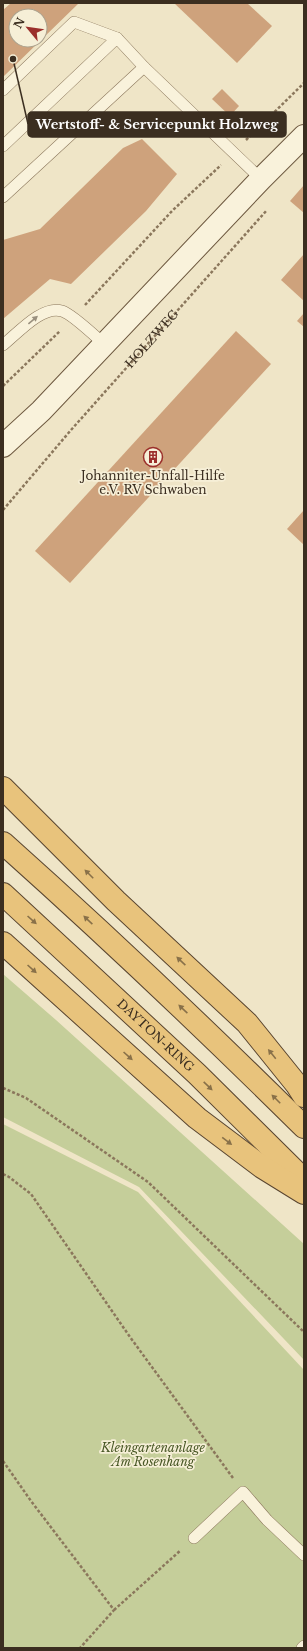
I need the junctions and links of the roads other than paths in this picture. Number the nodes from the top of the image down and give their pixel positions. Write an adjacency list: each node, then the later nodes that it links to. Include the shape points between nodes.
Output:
1 (117, 38): 2 (lane); 3 (lane, via 74,22); 5 (lane)
2 (144, 67): 6 (lane); 7 (lane)
3 (3, 90)
4 (304, 136): 6 (main road)
5 (3, 146)
6 (261, 179): 8 (main road)
7 (3, 197)
8 (104, 344): 9 (lane, one-way to 8, via 40,314 51,310 63,311); 10 (main road)
9 (3, 346)
10 (42, 411): 11 (main road); 12 (main road)
11 (3, 446)
12 (3, 461)
13 (3, 788): 17 (highway, one-way to 13, via 298,1085 247,1023 116,902)
14 (3, 843): 18 (highway, one-way to 14, via 217,1041)
15 (3, 894): 19 (highway, DAYTON-RING, one-way to 19, via 197,1074)
16 (3, 943): 20 (highway, one-way to 20, via 197,1118 262,1167)
17 (304, 1096)
18 (304, 1127)
19 (304, 1180)
20 (304, 1193)
21 (194, 1538): 22 (lane, via 243,1492 267,1520)
22 (304, 1555)

